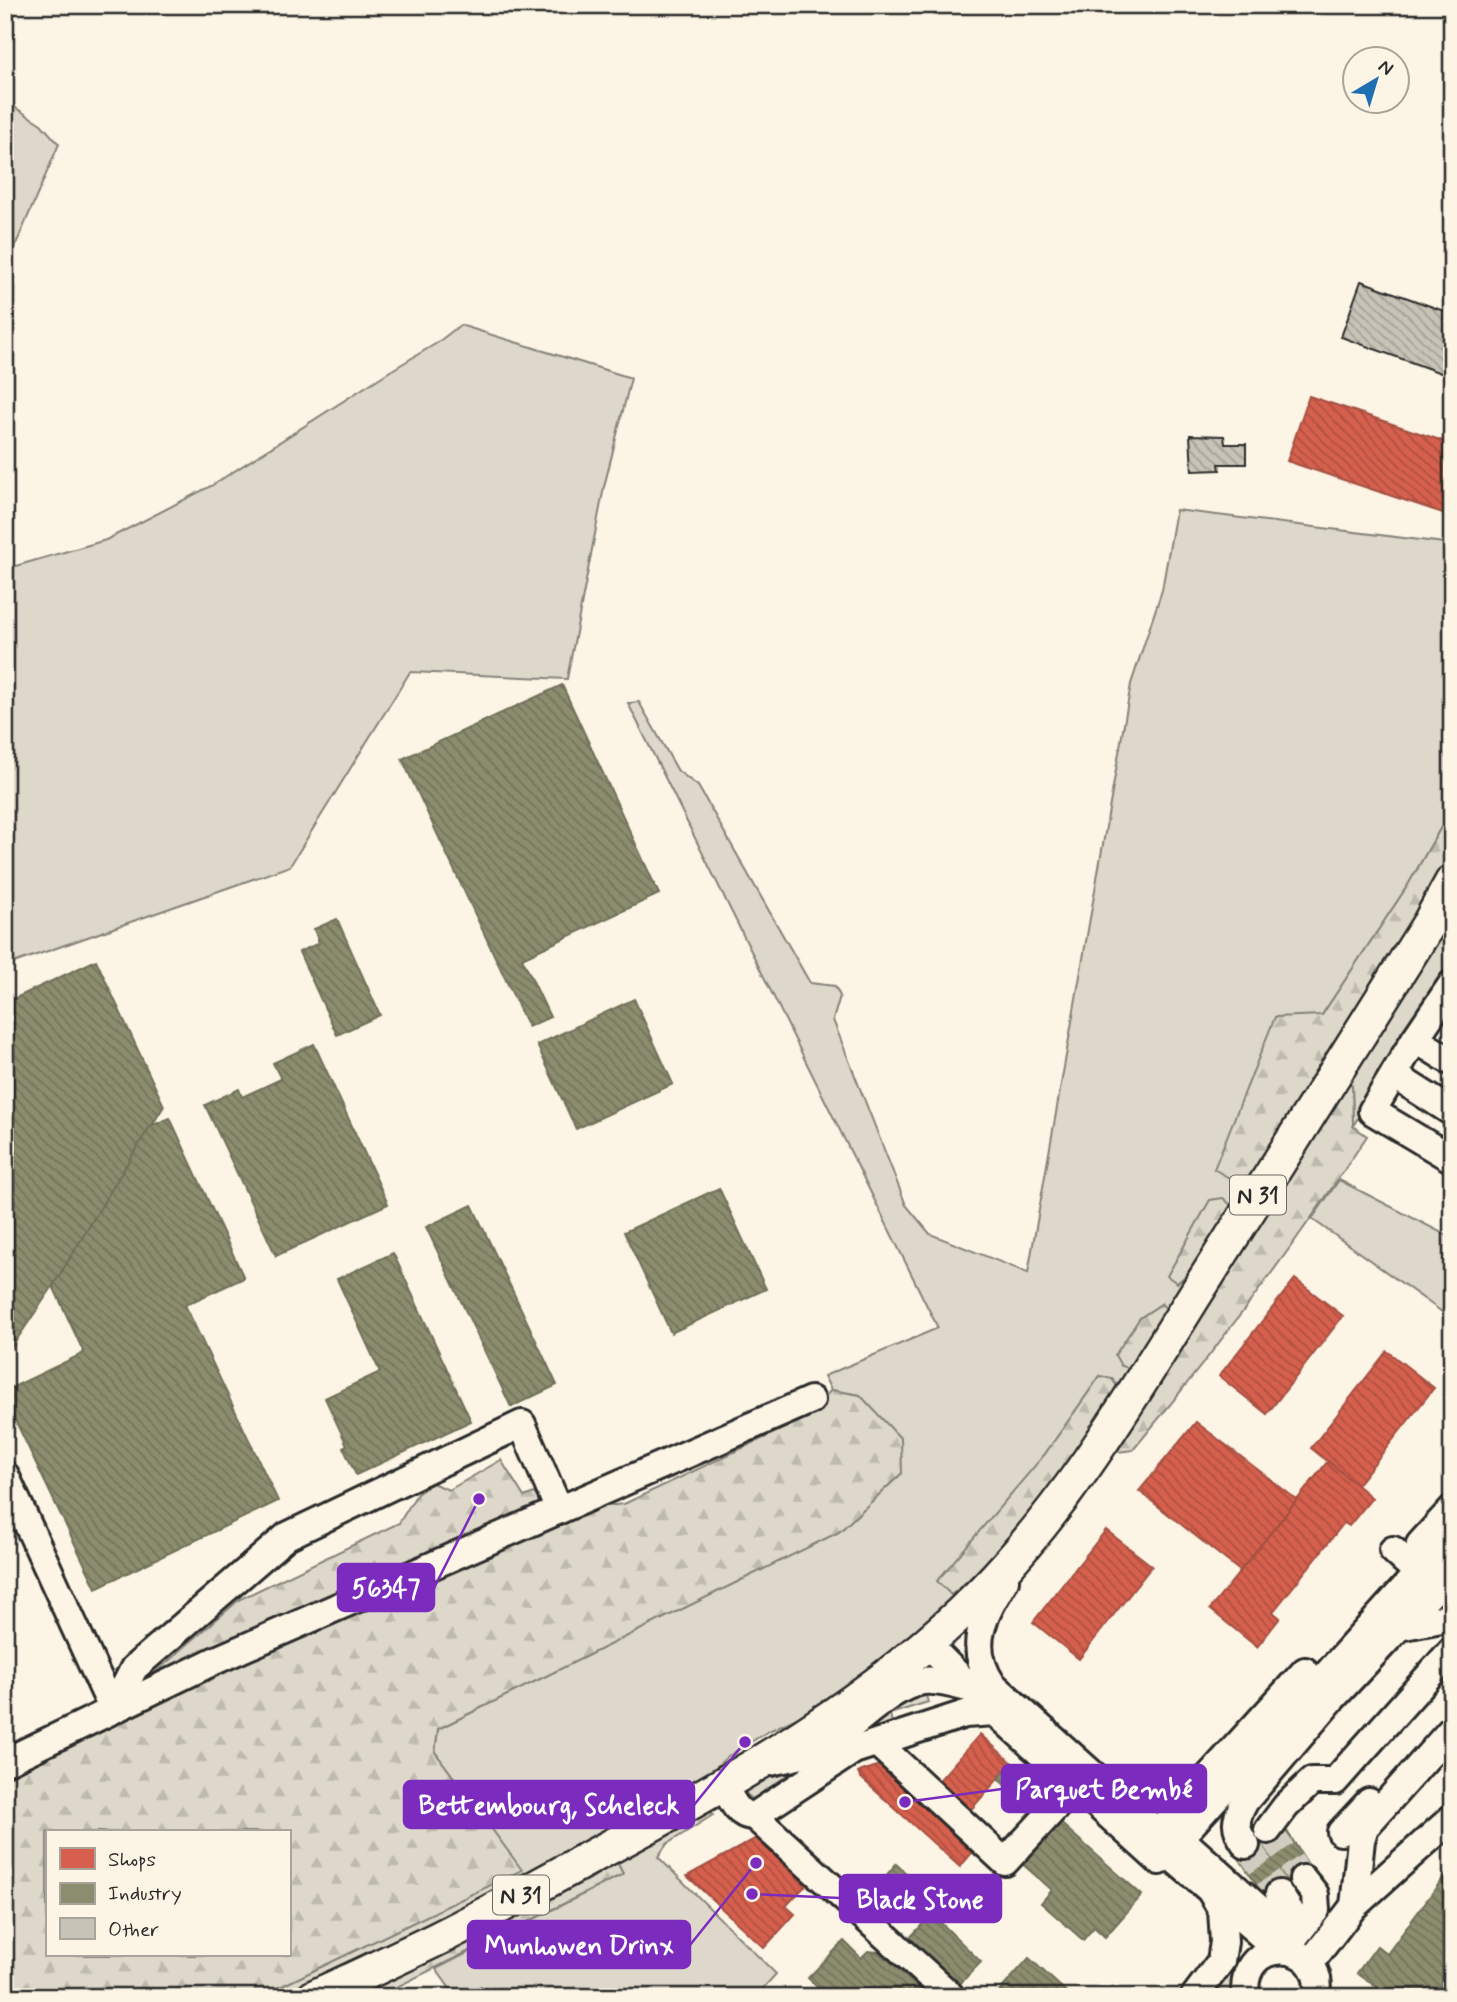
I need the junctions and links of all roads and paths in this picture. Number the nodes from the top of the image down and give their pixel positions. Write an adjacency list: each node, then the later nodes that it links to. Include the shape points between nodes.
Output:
1 (1452, 882): 2 (main road, N 31)
2 (1445, 906): 14 (main road, N 31, via 1112,1428)
3 (1452, 984): 4 (street)
4 (1415, 1040): 5 (street); 6 (street)
5 (1452, 1062)
6 (1394, 1076): 7 (street); 8 (street, via 1372,1111)
7 (1452, 1112)
8 (1452, 1160)
9 (811, 1400): 12 (street)
10 (5, 1475): 24 (street)
11 (1452, 1509): 15 (street)
12 (559, 1510): 24 (street, via 227,1655); 24 (street, via 522,1424 287,1536 134,1668)
13 (1452, 1535): 15 (street)
14 (1028, 1543): 19 (main road, N 31); 37 (street, via 984,1616 979,1644 984,1672)
15 (1405, 1561): 18 (street); 21 (street)
16 (1452, 1572): 18 (street, via 1421,1603)
17 (1452, 1617): 31 (street, via 1399,1627 1331,1700)
18 (1375, 1619): 21 (street)
19 (930, 1641): 22 (street); 29 (main road, N 31, via 834,1717); 37 (street)
20 (1452, 1650): 30 (street, via 1335,1781)
21 (1310, 1667): 37 (street)
22 (971, 1689): 25 (street); 29 (street, via 922,1681 901,1689 809,1753)
23 (1452, 1709): 36 (street)
24 (113, 1710): 28 (street)
25 (995, 1712): 27 (street, via 965,1714); 33 (street)
26 (1452, 1729): 42 (street, via 1365,1827)
27 (877, 1743): 33 (street, via 1005,1862); 34 (street, via 854,1750)
28 (5, 1762)
29 (759, 1764): 32 (main road, N 31)
30 (1312, 1782): 31 (street); 31 (street, via 1268,1830 1263,1797)
31 (1266, 1784): 38 (street, via 1245,1801 1236,1817)
32 (724, 1785): 34 (street, via 738,1810); 46 (main road, N 31, via 439,1938)
33 (1076, 1786): 37 (street, via 1159,1861)
34 (754, 1816): 44 (street)
35 (1452, 1818): 42 (street)
36 (1342, 1832)
37 (1164, 1841): 40 (street); 43 (street)
38 (1246, 1845)
39 (1303, 1879): 43 (street, via 1315,1894 1316,1910)
40 (1210, 1891): 43 (street); 47 (street, via 1222,1910 1224,1942 1221,1961)
41 (1279, 1894): 43 (street)
42 (1354, 1906): 43 (street)
43 (1294, 1946): 45 (street, via 1316,1973); 48 (street, via 1268,1952 1251,1966)
44 (950, 1995)
45 (1318, 1996)
46 (314, 1997)
47 (1195, 1997)
48 (1246, 1997)

